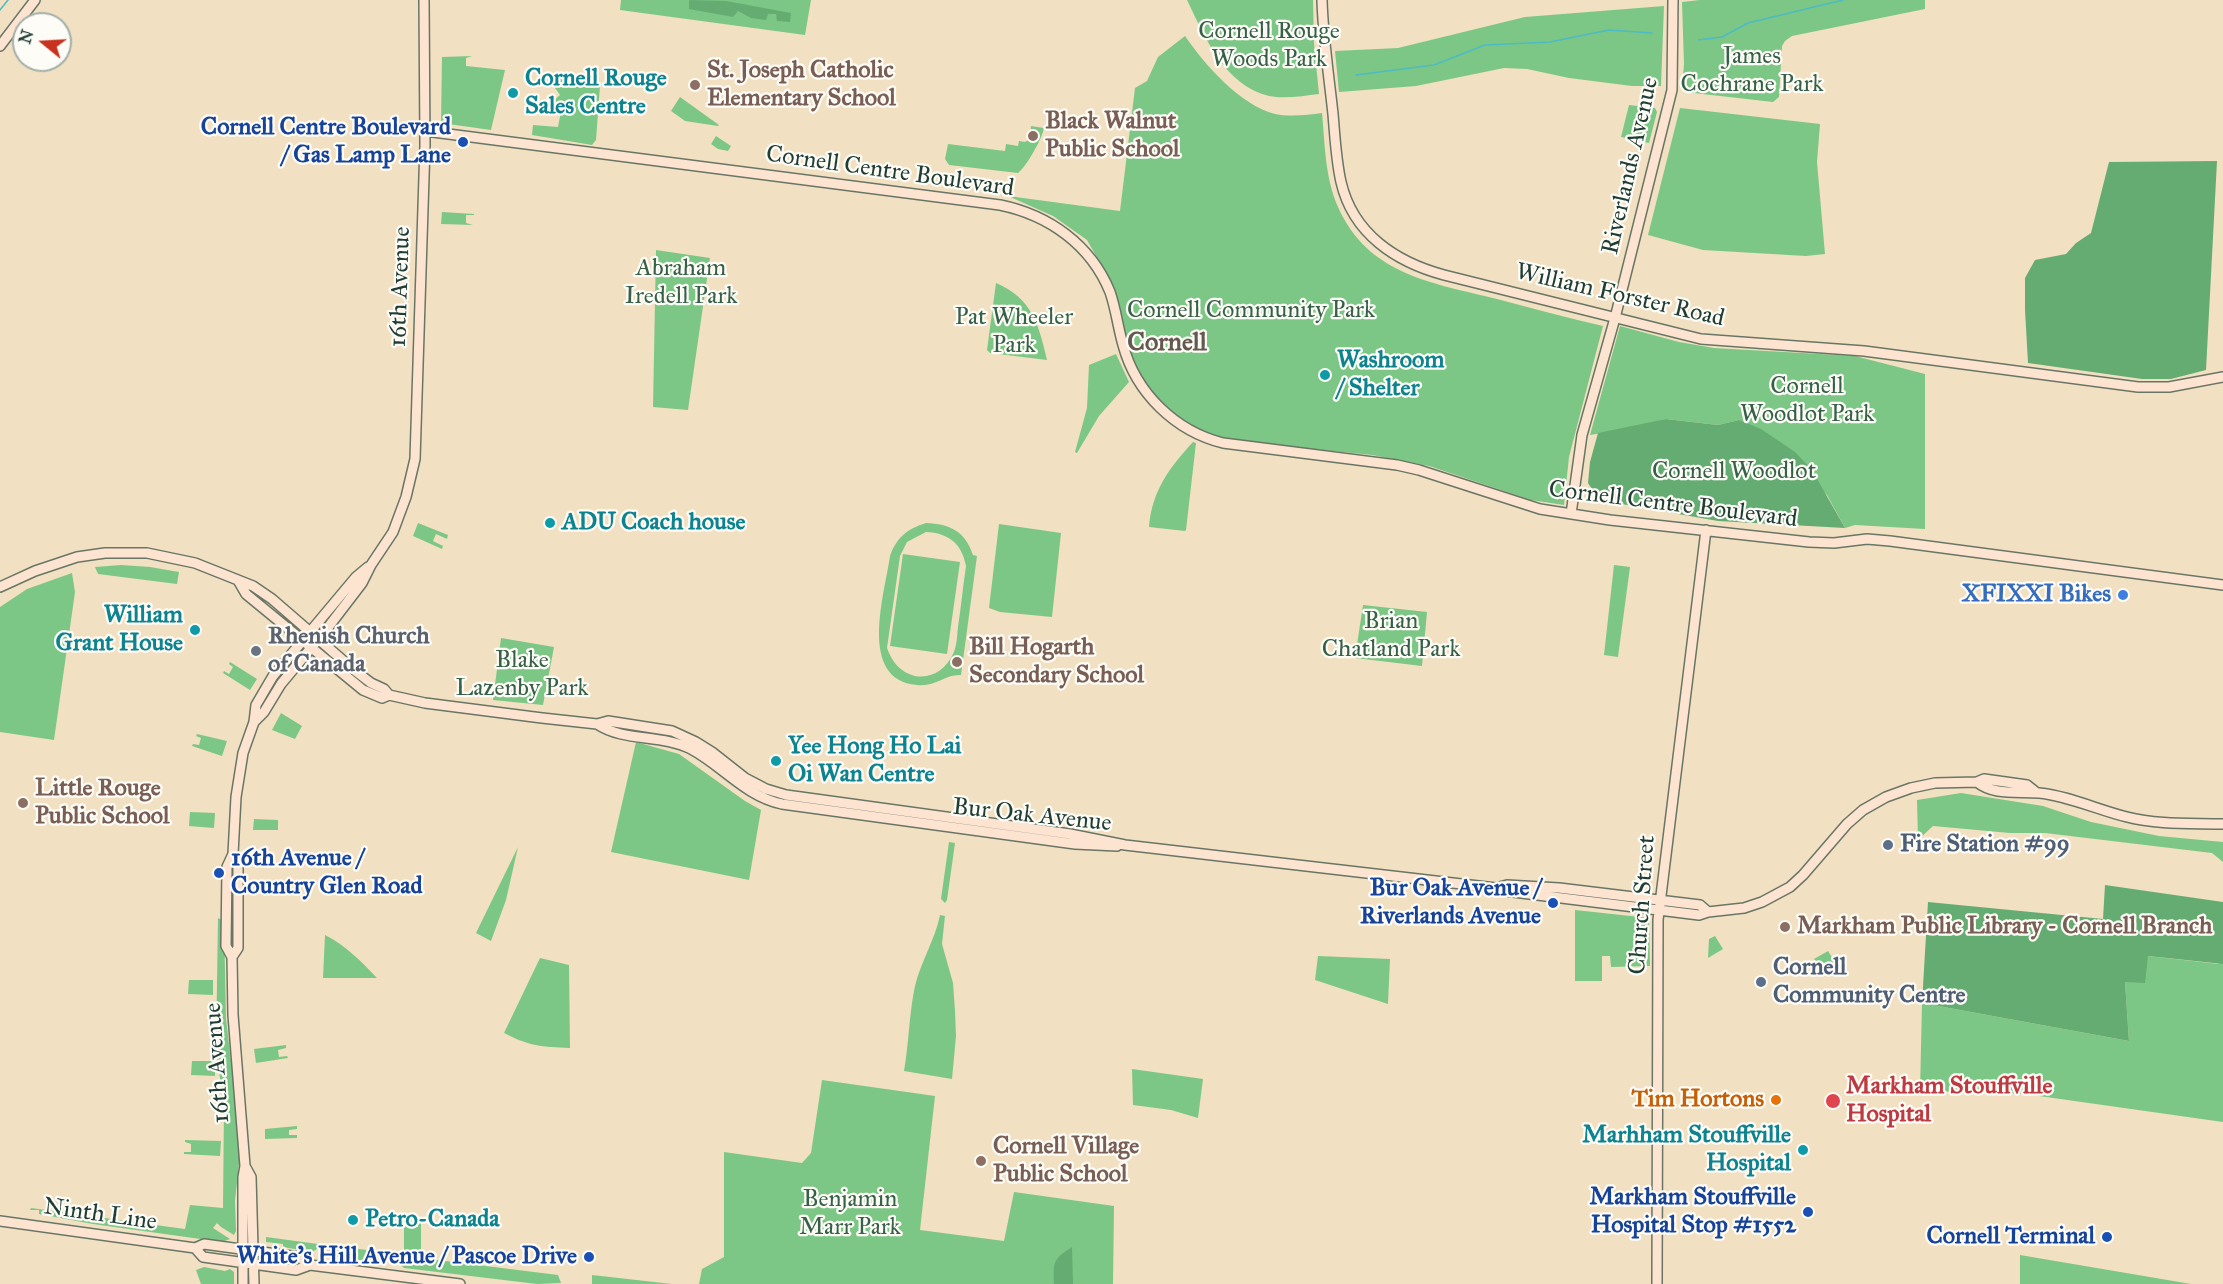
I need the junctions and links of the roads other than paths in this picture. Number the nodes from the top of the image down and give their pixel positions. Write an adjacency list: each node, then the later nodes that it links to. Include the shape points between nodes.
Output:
1 (35, 0): 5 (street)
2 (424, 0): 6 (street, 16th Avenue)
3 (1322, 0): 7 (street, William Forster Road, via 1341,181 1349,205 1371,237 1401,260 1424,269)
4 (1673, 0): 7 (street, Riverlands Avenue, via 1672,90)
5 (0, 46)
6 (425, 130): 9 (street, Cornell Centre Boulevard, via 993,204 1027,212 1062,231 1092,261 1110,293 1122,345 1140,384 1161,409 1191,431 1237,446 1404,466 1522,505); 11 (street, 16th Avenue, via 415,459 393,532)
7 (1615, 318): 8 (street, William Forster Road, via 1701,339 1856,350 2138,387 2169,387); 9 (street, Riverlands Avenue, via 1582,435)
8 (2223, 377)
9 (1571, 514): 10 (street, Cornell Centre Boulevard)
10 (1706, 530): 13 (street, Cornell Centre Boulevard, via 1822,543 1890,541); 22 (street, Church Street)
11 (371, 565): 15 (street, 16th Avenue, via 356,577); 16 (street, 16th Avenue)
12 (239, 582): 14 (street, Bur Oak Avenue, via 212,568 169,557 105,553 76,557); 15 (street, Bur Oak Avenue, via 254,586); 17 (street, Bur Oak Avenue, via 246,594)
13 (2223, 585)
14 (0, 587)
15 (310, 632): 16 (street, Bur Oak Avenue); 17 (street, 16th Avenue)
16 (320, 638): 18 (street, 16th Avenue); 19 (street, Bur Oak Avenue, via 354,670)
17 (304, 640): 18 (street, Bur Oak Avenue); 20 (street, 16th Avenue, via 273,676 256,705)
18 (312, 648): 19 (street, Bur Oak Avenue, via 363,690 382,698); 20 (street, 16th Avenue)
19 (389, 695): 22 (street, Bur Oak Avenue, via 425,703 597,724 615,722 672,732 704,747 745,778 786,795 1125,845 1497,888 1550,888)
20 (254, 722): 25 (street, 16th Avenue, via 243,753 234,854 227,867 226,946 232,957)
21 (2223, 824): 22 (street, Bur Oak Avenue, via 2139,820 2037,793 2027,785 1984,779 1935,783 1886,797 1863,810 1803,875 1762,902 1708,912 1700,905)
22 (1660, 906): 32 (street, Church Street)
23 (0, 1221): 24 (street, Ninth Line)
24 (195, 1248): 25 (street, Ninth Line, via 204,1244); 26 (street, Ninth Line, via 203,1257)
25 (248, 1250): 26 (street, 16th Avenue); 27 (street, 16th Avenue); 28 (street, Ninth Line, via 299,1257)
26 (243, 1262): 27 (street, Ninth Line); 29 (street, 16th Avenue)
27 (254, 1263): 28 (street, Ninth Line, via 296,1270); 30 (street, 16th Avenue)
28 (310, 1265): 31 (street, Ninth Line)
29 (243, 1284)
30 (254, 1284)
31 (460, 1284)
32 (1657, 1284)

